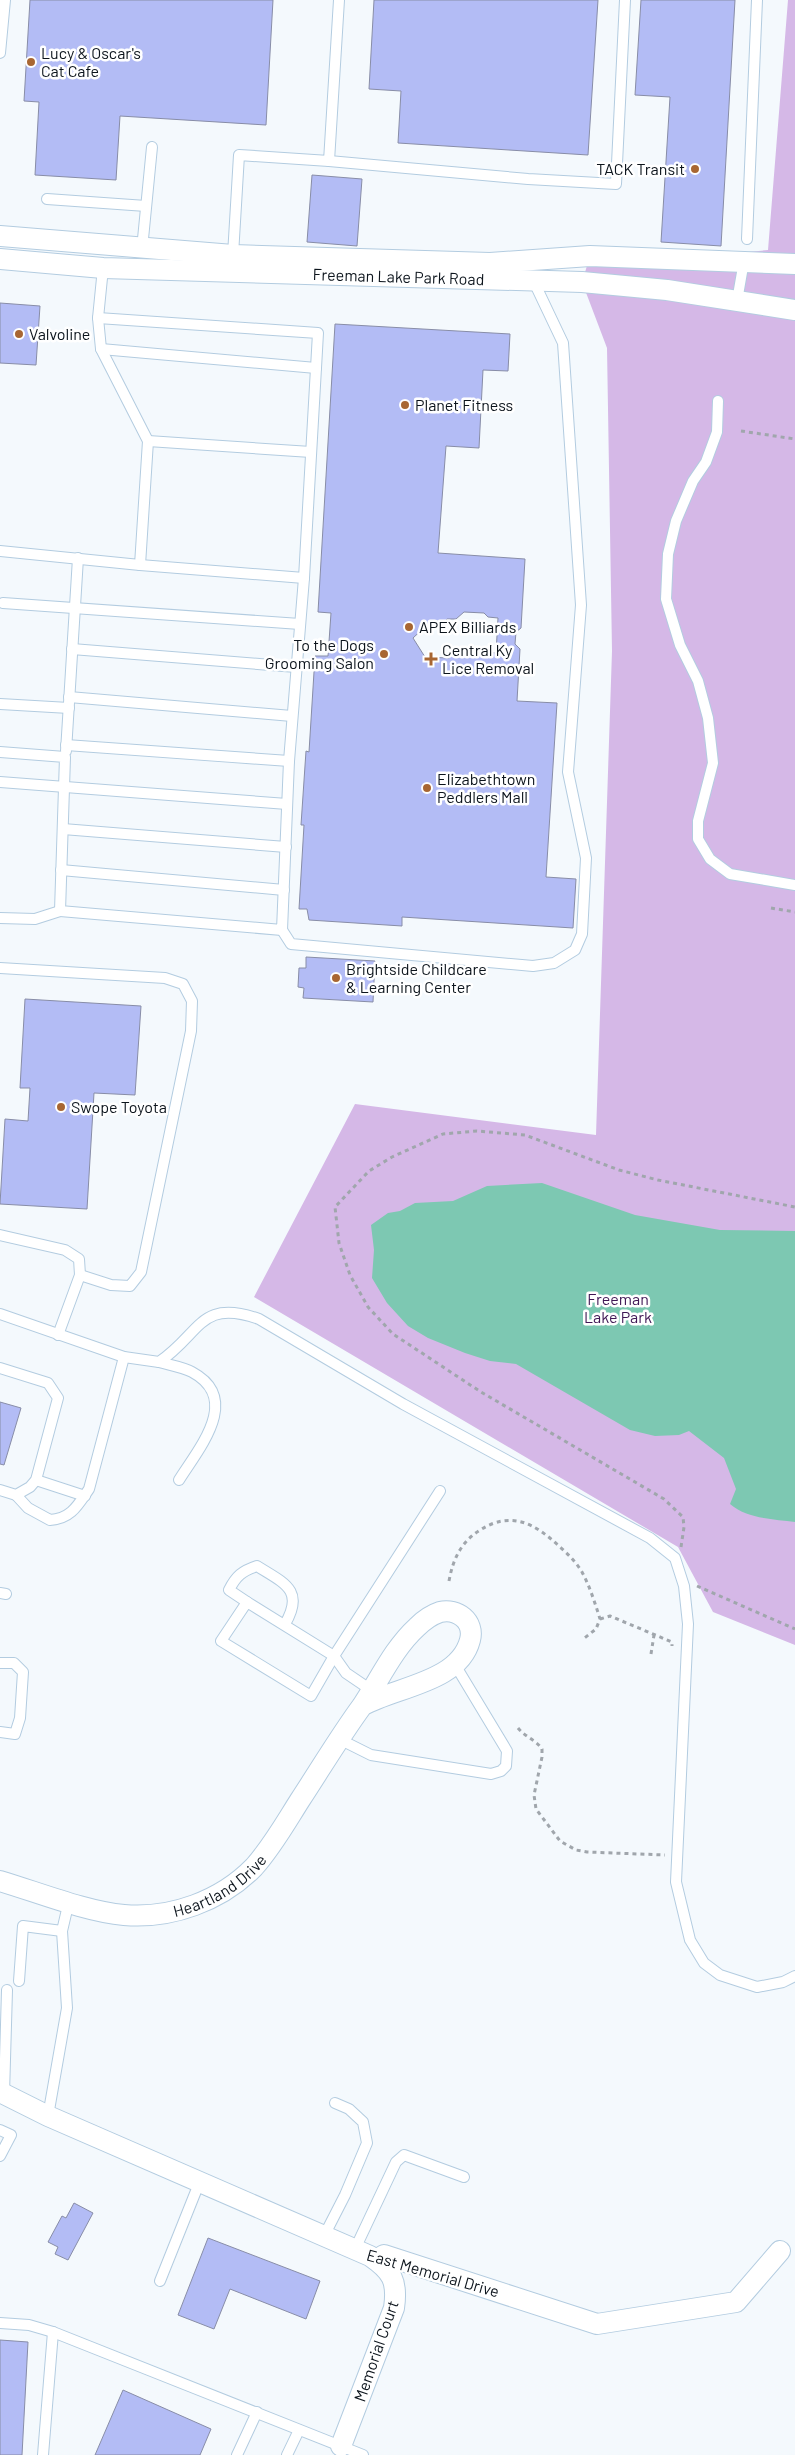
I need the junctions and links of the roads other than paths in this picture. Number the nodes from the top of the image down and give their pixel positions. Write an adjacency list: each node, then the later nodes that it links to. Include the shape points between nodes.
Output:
1 (5, 0): 5 (lane)
2 (339, 0): 7 (lane)
3 (625, 0): 7 (lane, via 616,184 528,180)
4 (757, 0): 11 (lane)
5 (0, 53)
6 (152, 147): 9 (lane)
7 (329, 161): 13 (lane, via 240,155)
8 (47, 199): 9 (lane)
9 (146, 206): 12 (lane)
10 (0, 236): 12 (street, Freeman Lake Park Road)
11 (747, 239)
12 (142, 249): 13 (street, Freeman Lake Park Road)
13 (233, 255): 15 (street, Freeman Lake Park Road, via 490,263 590,256)
14 (0, 259): 17 (street, Freeman Lake Park Road)
15 (744, 261): 16 (street, Freeman Lake Park Road); 19 (lane)
16 (795, 264)
17 (103, 268): 18 (street, Freeman Lake Park Road); 21 (lane)
18 (534, 282): 19 (street, Freeman Lake Park Road, via 614,284); 53 (lane, via 563,343 581,605 568,772 586,858 582,934 575,950 554,963 533,966 291,944)
19 (737, 301): 20 (street, Freeman Lake Park Road)
20 (795, 310)
21 (98, 318): 22 (lane); 23 (lane, via 318,333)
22 (101, 349): 23 (lane); 25 (lane)
23 (316, 368): 26 (lane)
24 (718, 401): 49 (lane, via 716,432 706,462 693,481 676,520 668,554 666,598 680,645 698,680 708,718 713,763 698,821 698,839 710,859 730,874)
25 (148, 441): 26 (lane); 29 (lane)
26 (311, 452): 30 (lane)
27 (0, 551): 28 (lane)
28 (78, 558): 29 (lane); 32 (lane)
29 (140, 565): 30 (lane)
30 (304, 578): 33 (lane)
31 (3, 603): 32 (lane)
32 (75, 608): 33 (lane); 34 (lane)
33 (300, 624): 35 (lane)
34 (72, 650): 35 (lane); 36 (lane)
35 (296, 667): 38 (lane)
36 (69, 703): 37 (lane); 38 (lane); 39 (lane)
37 (0, 704)
38 (292, 716): 42 (lane)
39 (66, 745): 41 (lane); 42 (lane)
40 (0, 752): 41 (lane)
41 (65, 756): 44 (lane)
42 (289, 761): 45 (lane)
43 (0, 782): 44 (lane)
44 (64, 786): 45 (lane); 46 (lane)
45 (287, 804): 47 (lane)
46 (63, 829): 47 (lane); 48 (lane)
47 (286, 847): 50 (lane)
48 (61, 870): 50 (lane); 51 (lane)
49 (795, 885)
50 (284, 890): 53 (lane)
51 (60, 911): 52 (lane, via 35,919); 53 (lane)
52 (0, 918)
53 (282, 930)
54 (0, 968): 56 (lane, via 165,978 183,984 192,1001 191,1031 141,1272 130,1286 111,1285)
55 (0, 1235): 56 (lane, via 65,1250 79,1259)
56 (80, 1275): 58 (lane)
57 (0, 1314): 58 (lane)
58 (58, 1335): 59 (lane)
59 (124, 1357): 60 (lane); 67 (lane)
60 (159, 1362): 63 (lane, via 191,1372 210,1385 217,1403 212,1427); 79 (lane, via 176,1351 207,1318 226,1311 259,1319 403,1404 650,1538 675,1558 684,1586 688,1624 676,1882 681,1911 690,1940 704,1963 720,1975 757,1987)
61 (0, 1368): 62 (lane, via 48,1383 58,1398)
62 (36, 1480): 66 (lane); 67 (lane)
63 (180, 1480)
64 (0, 1490): 66 (lane)
65 (440, 1491): 70 (lane)
66 (16, 1495): 67 (lane, via 28,1508 50,1520 69,1516)
67 (85, 1496)
68 (247, 1602): 69 (lane); 69 (lane, via 229,1590 244,1570 257,1566 289,1585 294,1600); 70 (lane, via 221,1641 311,1696)
69 (285, 1624): 70 (lane)
70 (334, 1656): 73 (lane)
71 (0, 1663): 74 (lane, via 14,1664 23,1672 16,1734)
72 (454, 1663): 73 (street, Heartland Drive, via 425,1682); 73 (street, Heartland Drive, via 466,1650 471,1629 468,1620 460,1614 441,1612 413,1630); 75 (lane, via 507,1751 506,1766 501,1771 491,1774 371,1755)
73 (366, 1698): 75 (street, Heartland Drive)
74 (0, 1732)
75 (340, 1739): 77 (street, Heartland Drive, via 268,1850 236,1883 216,1896 171,1912 147,1915 122,1915)
76 (0, 1882): 77 (street, Heartland Drive)
77 (69, 1901): 78 (lane)
78 (62, 1931): 80 (lane, via 23,1926); 84 (lane, via 67,2008)
79 (795, 1976)
80 (19, 1981)
81 (7, 1990): 82 (lane)
82 (2, 2093): 84 (street, East Memorial Drive)
83 (335, 2103): 89 (lane, via 363,2122 367,2143)
84 (48, 2116): 88 (street, East Memorial Drive)
85 (0, 2130): 86 (lane, via 11,2135)
86 (0, 2156)
87 (464, 2177): 90 (lane, via 404,2155 396,2162)
88 (200, 2181): 89 (street, East Memorial Drive); 93 (lane)
89 (324, 2236): 90 (street, East Memorial Drive)
90 (355, 2249): 92 (street, East Memorial Drive)
91 (780, 2251): 92 (street, East Memorial Drive, via 736,2302 597,2324 384,2255)
92 (376, 2260): 98 (street, Memorial Court, via 384,2264 393,2277 396,2292 394,2308)
93 (160, 2280)
94 (0, 2323): 95 (lane, via 29,2325)
95 (53, 2332): 96 (lane); 99 (lane)
96 (257, 2412): 97 (lane); 100 (lane)
97 (299, 2430): 98 (lane); 101 (lane)
98 (341, 2451): 102 (lane)
99 (43, 2455)
100 (237, 2455)
101 (287, 2455)
102 (363, 2455)

